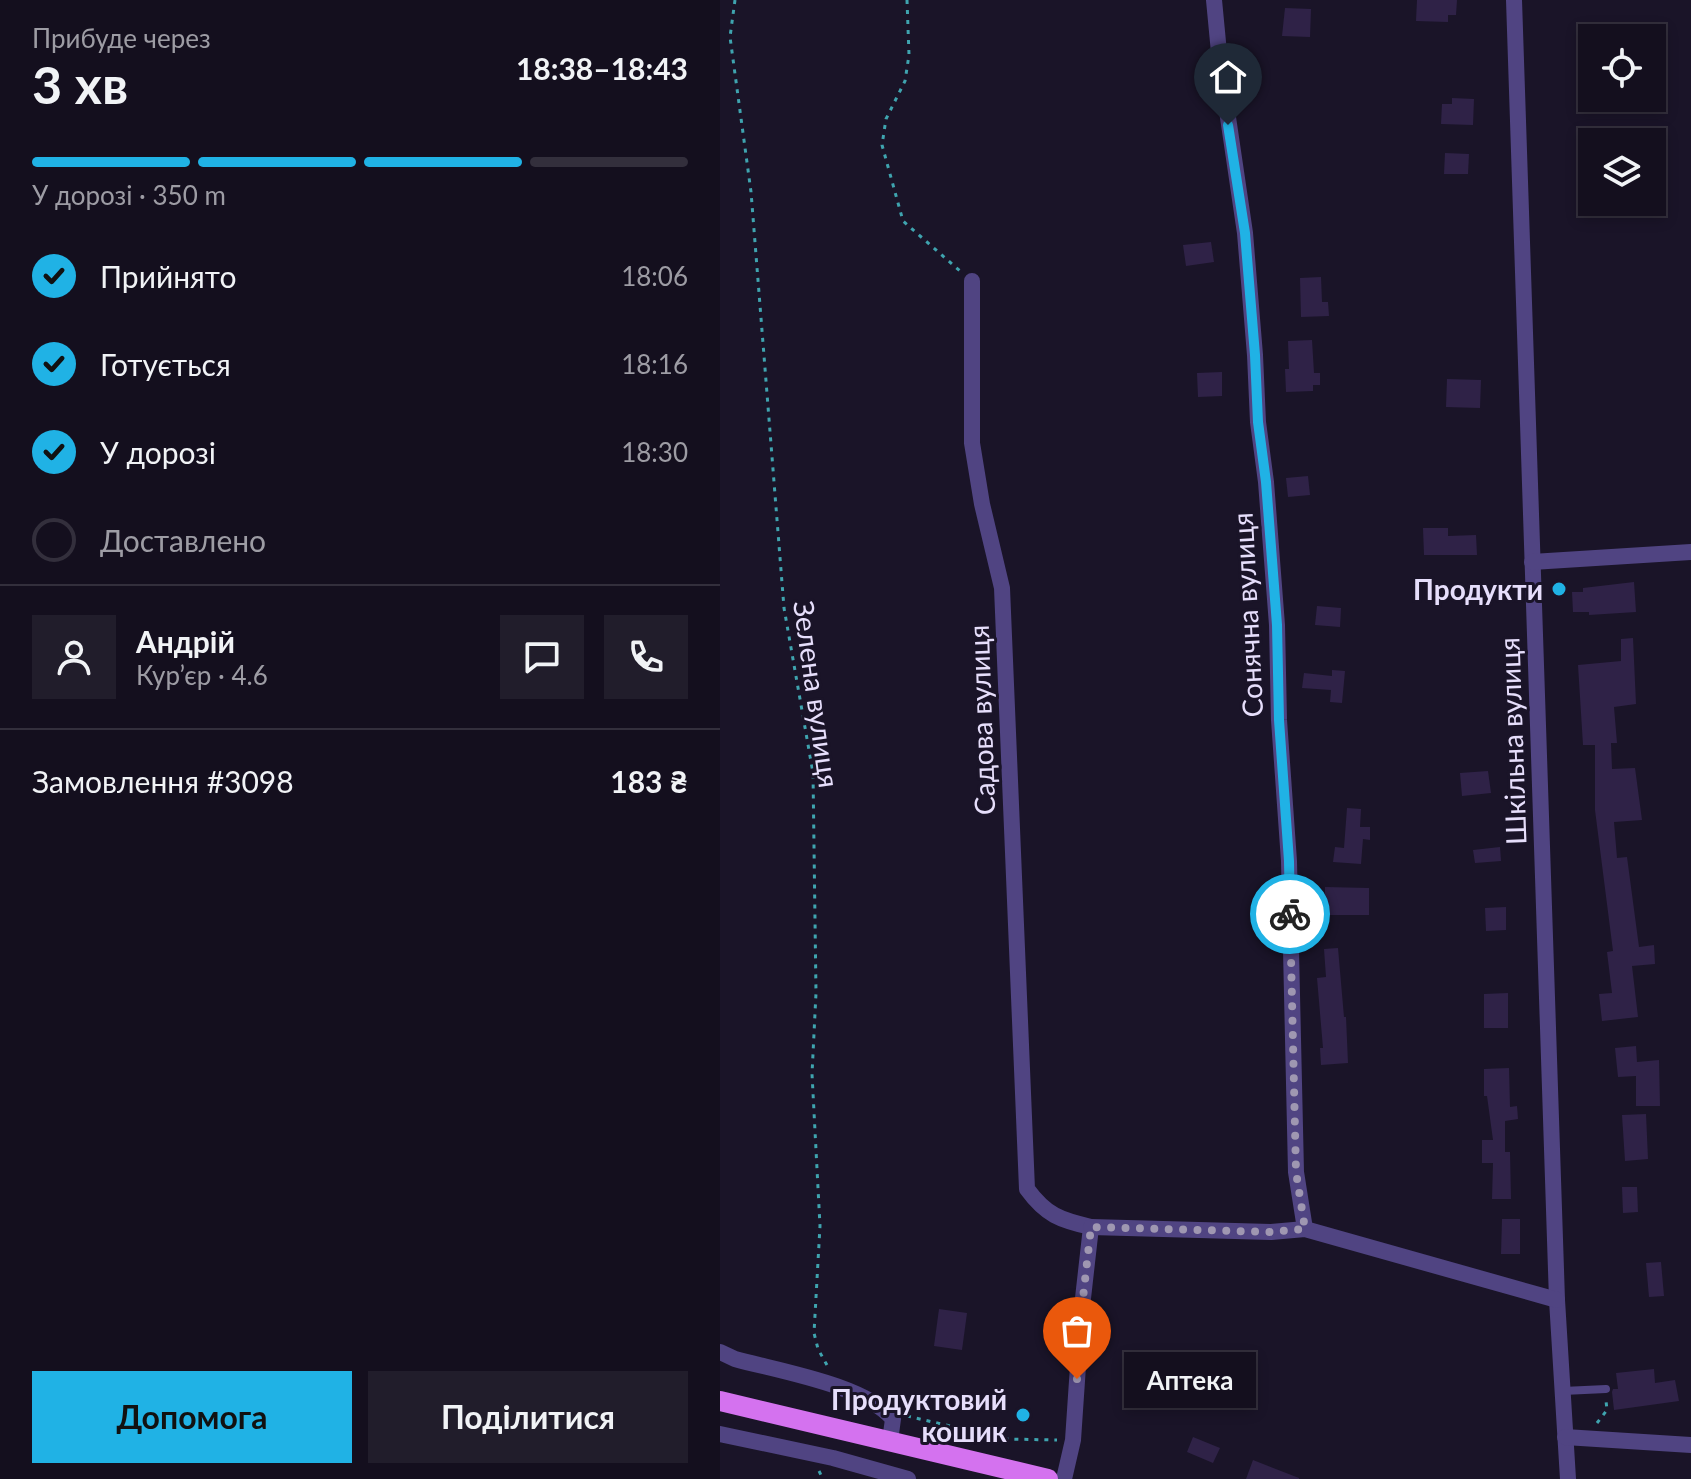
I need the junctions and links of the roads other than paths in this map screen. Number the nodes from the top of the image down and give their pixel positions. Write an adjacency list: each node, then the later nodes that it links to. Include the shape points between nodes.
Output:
1 (1214, 0): 7 (street, Сонячна вулиця, via 1245,233 1277,625 1296,1172)
2 (1514, 0): 5 (street, Шкільна вулиця)
3 (972, 281): 6 (street, Садова вулиця, via 972,443 1002,588 1027,1189 1041,1209)
4 (1691, 552): 5 (street)
5 (1532, 562): 8 (street, Шкільна вулиця)
6 (1091, 1227): 7 (street, Садова вулиця); 19 (street, via 1073,1440)
7 (1305, 1229): 8 (street, Садова вулиця)
8 (1557, 1300): 11 (street, Шкільна вулиця)
9 (720, 1352): 15 (street, via 843,1388 886,1411 893,1419)
10 (1606, 1389): 11 (lane)
11 (1563, 1391): 14 (street, Шкільна вулиця)
12 (720, 1401): 15 (main road)
13 (720, 1434): 17 (street)
14 (1565, 1437): 16 (street); 20 (street, Шкільна вулиця)
15 (890, 1441): 18 (main road)
16 (1691, 1445)
17 (908, 1479)
18 (1048, 1479)
19 (1064, 1479)
20 (1568, 1479)

